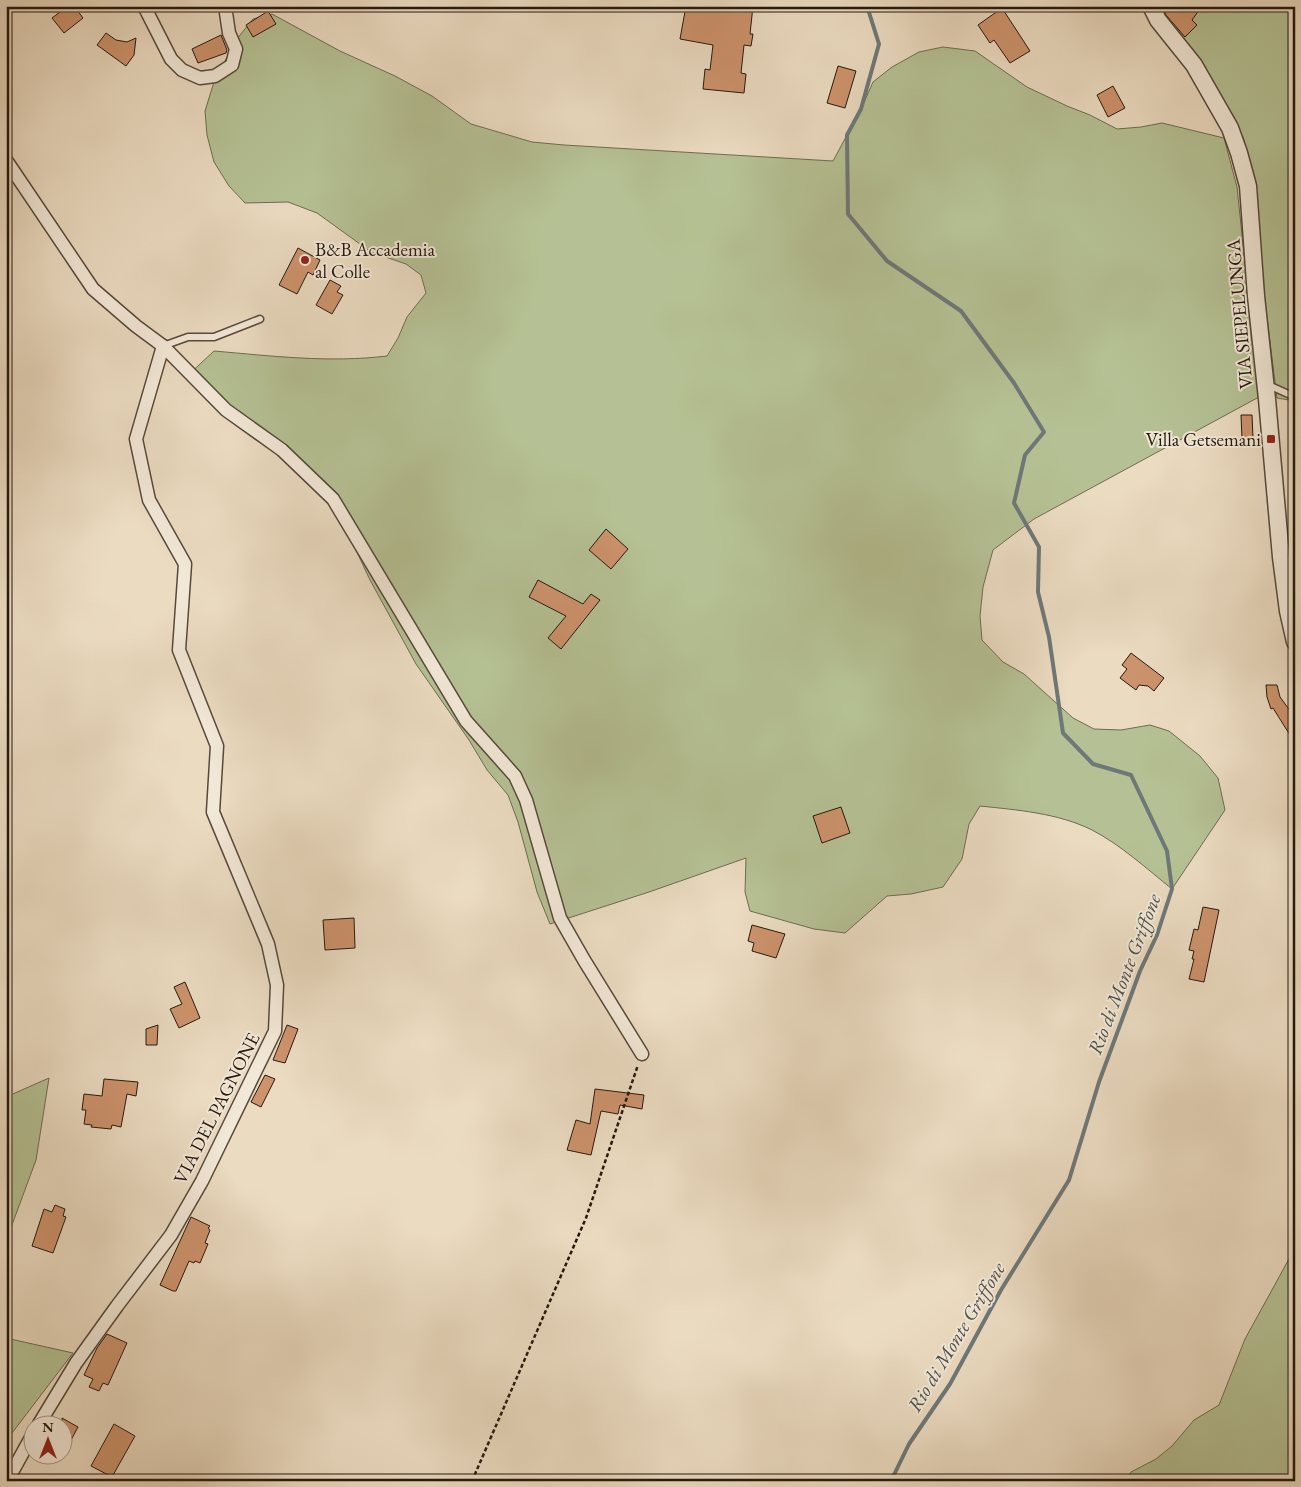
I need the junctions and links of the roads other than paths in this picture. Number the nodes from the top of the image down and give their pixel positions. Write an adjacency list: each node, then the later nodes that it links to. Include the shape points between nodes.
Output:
1 (144, 6): 2 (street, via 171,59 182,70 200,78 215,76 232,65 236,49 229,33)
2 (225, 6)
3 (1151, 6): 7 (street, VIA SIEPELUNGA, via 1158,20 1194,65 1230,128 1239,153 1248,186)
4 (6, 160): 6 (street, via 93,289)
5 (260, 319): 6 (lane, via 214,337 188,337)
6 (163, 346): 10 (street, via 226,410 282,450 333,500 466,721 515,776 526,800 560,918); 11 (street, VIA DEL PAGNONE, via 136,439 149,500 185,564 179,650 217,746 213,812 268,944 277,985 275,1031 202,1181 171,1234 76,1363)
7 (1265, 383): 8 (lane); 9 (street, VIA SIEPELUNGA, via 1281,557)
8 (1295, 397)
9 (1295, 642)
10 (642, 1054)
11 (45, 1414)
12 (22, 1454): 13 (street)
13 (7, 1481)

